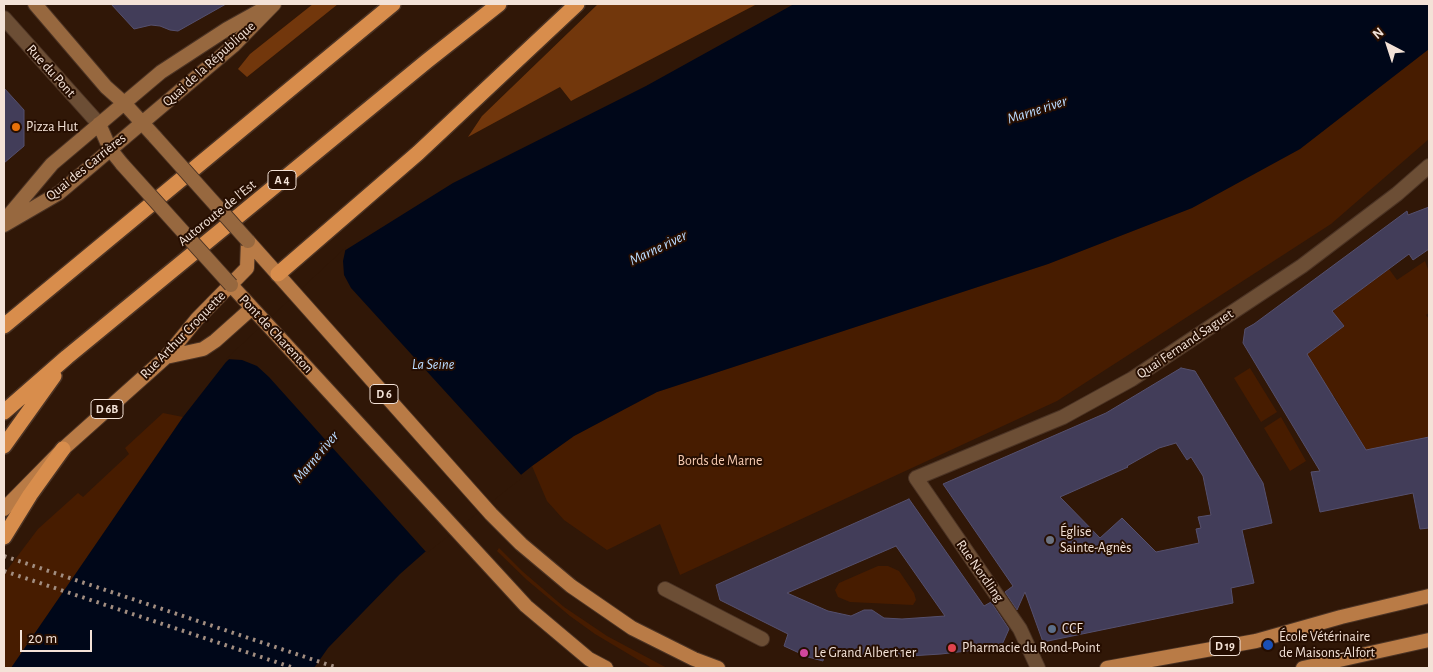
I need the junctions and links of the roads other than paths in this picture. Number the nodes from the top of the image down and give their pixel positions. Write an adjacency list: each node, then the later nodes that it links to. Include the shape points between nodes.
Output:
1 (35, 4): 7 (main road, via 106,87)
2 (274, 4): 7 (main road, Quai de la République, via 227,29 161,72); 8 (main road, Quai de la République, via 233,46)
3 (393, 4): 18 (highway)
4 (499, 4): 19 (highway, Autoroute de l’Est / A 4)
5 (577, 4): 15 (highway, via 418,153)
6 (4, 18): 9 (street, Rue du Pont)
7 (124, 103): 8 (main road); 9 (main road, Quai de la République)
8 (142, 123): 10 (main road, Quai des Carrières); 13 (main road, bridge)
9 (99, 124): 10 (main road, Pont de Charenton); 12 (main road, Quai des Carrières, via 52,164)
10 (110, 149): 12 (main road, Quai des Carrières, via 59,193); 16 (main road, Pont de Charenton, bridge)
11 (1429, 166): 24 (street, Quai Fernand Saguet, via 1302,266 1132,379 1063,417)
12 (4, 223)
13 (248, 241): 14 (main road); 15 (main road, D 6)
14 (247, 268): 15 (main road); 16 (main road, Rue Arthur Croquette)
15 (278, 274): 32 (main road, D 6, via 490,514 521,544 571,586 632,628)
16 (231, 285): 17 (main road, Pont de Charenton); 20 (main road, Rue Arthur Croquette / D 6B)
17 (252, 308): 20 (main road, via 203,349); 31 (main road, Pont de Charenton, via 526,606 589,659)
18 (4, 326)
19 (67, 357): 21 (highway, Autoroute de l’Est / A 4); 22 (highway)
20 (166, 357): 23 (main road, Rue Arthur Croquette / D 6B)
21 (4, 412)
22 (4, 446)
23 (63, 448): 25 (main road, Rue Arthur Croquette / D 6B); 26 (highway)
24 (916, 478): 33 (street, Rue Nordling, via 1020,630)
25 (4, 509)
26 (4, 538)
27 (665, 589): 29 (street)
28 (1429, 596): 34 (main road, D 19, via 1256,641)
29 (762, 638)
30 (1429, 640): 35 (main road)
31 (606, 668)
32 (718, 668)
33 (1038, 668)
34 (1107, 668)
35 (1303, 668)

